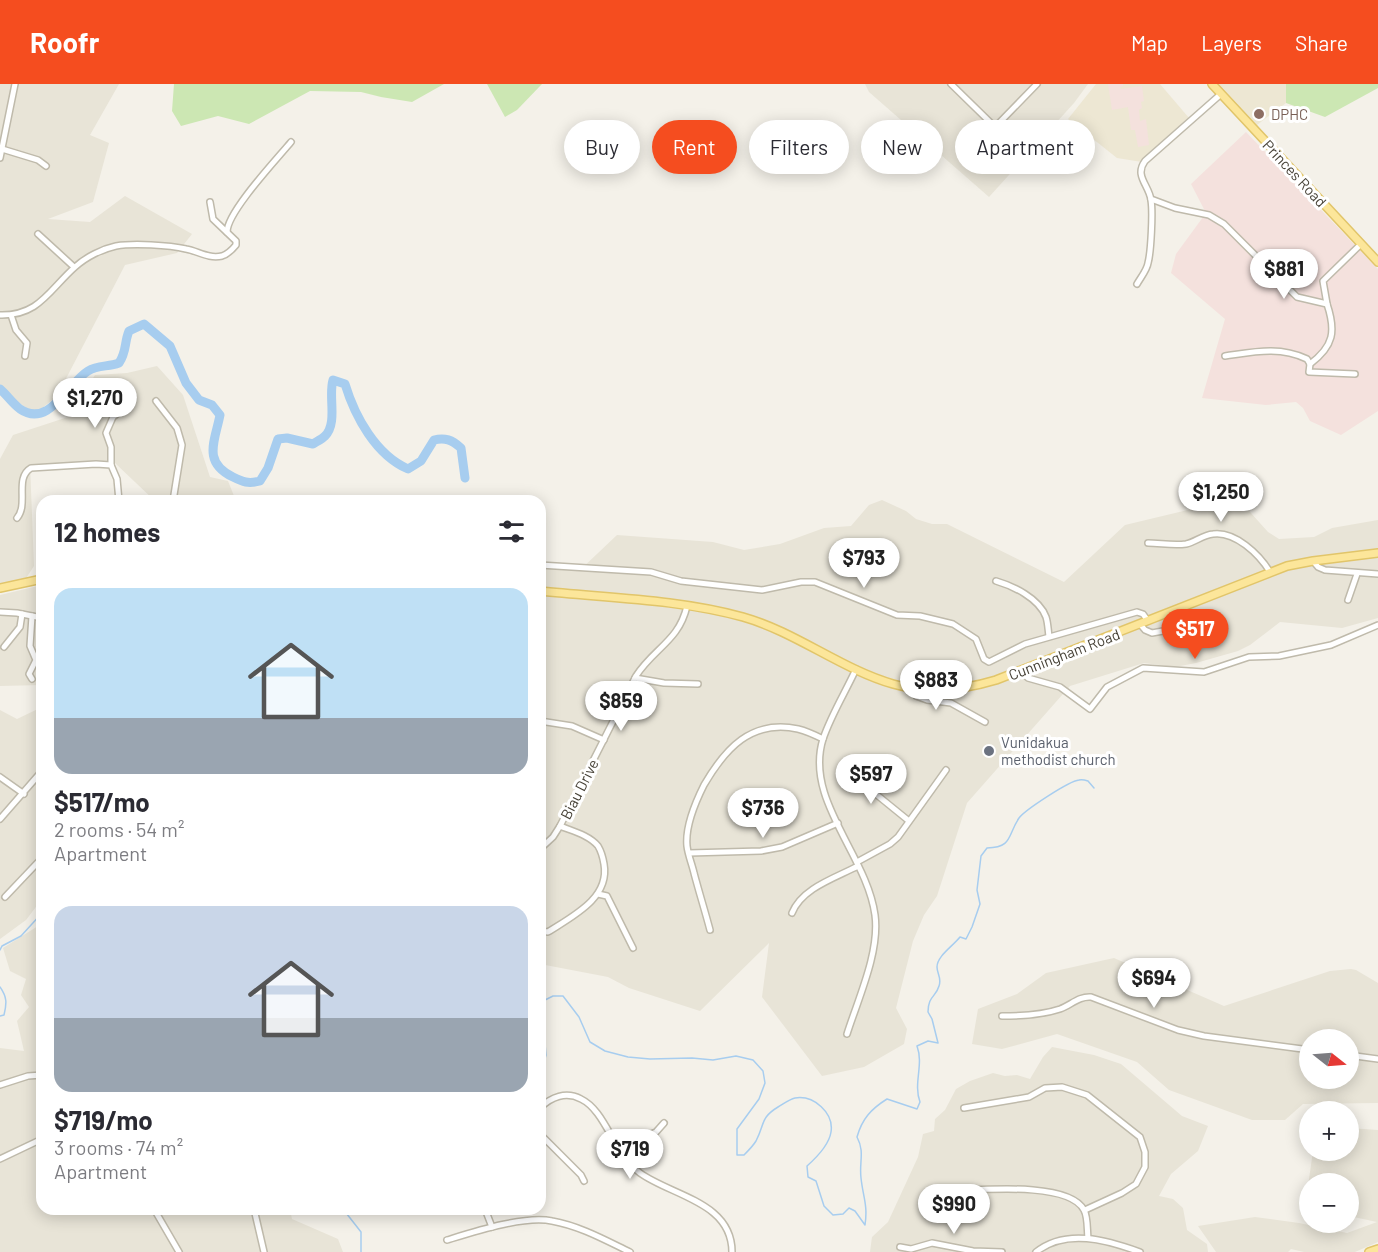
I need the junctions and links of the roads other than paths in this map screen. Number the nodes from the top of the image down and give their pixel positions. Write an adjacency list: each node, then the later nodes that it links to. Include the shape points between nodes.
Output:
1 (15, 84): 9 (street)
2 (951, 84): 6 (street)
3 (1037, 84): 7 (street)
4 (1212, 84): 5 (main road, Princes Road)
5 (1221, 94): 12 (street, via 1141,166); 16 (main road, Princes Road)
6 (988, 120)
7 (1002, 120)
8 (291, 141): 14 (street, via 243,200 227,225)
9 (2, 149): 10 (street); 11 (street)
10 (0, 158)
11 (46, 166)
12 (1151, 199): 19 (street, via 1148,264); 20 (street, via 1209,215 1224,224 1297,297)
13 (210, 202): 14 (street, via 213,219)
14 (227, 232): 18 (street, via 236,245 224,255 161,246 125,246 101,251)
15 (38, 234): 18 (street)
16 (1361, 244): 17 (main road, Princes Road); 20 (street, via 1323,280)
17 (1378, 262)
18 (74, 267): 22 (street, via 38,305)
19 (1137, 284)
20 (1327, 304): 25 (street, via 1333,335 1327,349)
21 (0, 315): 22 (street)
22 (10, 315): 23 (street, via 27,343)
23 (25, 356)
24 (1225, 356): 25 (street, via 1286,351)
25 (1310, 364): 26 (street, via 1312,374)
26 (1355, 374)
27 (126, 401): 29 (street, via 106,433)
28 (156, 401): 31 (street, via 180,436)
29 (111, 465): 30 (street); 32 (street, via 28,469 22,482)
30 (119, 495)
31 (173, 495)
32 (17, 518)
33 (1148, 543): 37 (street, via 1187,543 1211,534 1225,535 1254,552)
34 (1378, 554): 35 (main road, Cunningham Road)
35 (1313, 561): 37 (main road, Cunningham Road); 38 (street, via 1322,569)
36 (546, 565): 53 (street, via 651,572 681,581 756,590 816,582 897,615 953,624 976,639 988,661)
37 (1270, 572): 50 (main road, Cunningham Road)
38 (1357, 574): 39 (street); 44 (street)
39 (1378, 574)
40 (36, 580): 42 (main road)
41 (996, 581): 53 (street, via 1020,591 1039,607 1046,617)
42 (0, 588)
43 (546, 592): 45 (main road, Cunningham Road)
44 (1348, 600)
45 (687, 606): 55 (main road, Cunningham Road, via 757,622); 57 (street, Biau Drive, via 676,633 650,657)
46 (0, 612): 47 (street)
47 (22, 614): 48 (street); 54 (street, via 20,627)
48 (32, 616): 49 (street); 58 (street, via 30,646 36,660 29,674)
49 (36, 617)
50 (1144, 623): 51 (street, via 1145,630 1152,633); 53 (street, via 1143,614 1137,612); 56 (main road, Cunningham Road)
51 (1201, 624)
52 (1378, 625): 56 (street, via 1323,647 1279,656 1249,657 1204,672 1146,667 1107,687 1090,709 1065,689 1028,678)
53 (1049, 636)
54 (4, 647)
55 (856, 668): 60 (main road, Cunningham Road); 63 (street)
56 (1021, 671): 60 (main road, Cunningham Road, via 964,688)
57 (635, 678): 59 (street); 64 (street, Biau Drive)
58 (32, 679)
59 (698, 684)
60 (912, 688): 62 (street, via 916,696 951,703)
61 (546, 722): 64 (street, via 572,726)
62 (985, 722)
63 (824, 738): 72 (street, via 820,777); 75 (street, via 781,727 762,730 736,742 716,765 693,811 688,829)
64 (604, 740): 73 (street, Biau Drive)
65 (872, 766): 71 (street, via 878,795)
66 (946, 770): 71 (street)
67 (0, 777): 69 (street)
68 (36, 779): 69 (street)
69 (24, 794): 70 (street)
70 (0, 819)
71 (909, 821): 77 (street, via 890,844)
72 (838, 824): 75 (street, via 782,847); 77 (street)
73 (560, 826): 74 (street, Biau Drive); 78 (street, via 597,846 605,872)
74 (546, 843)
75 (689, 853): 81 (street)
76 (36, 864): 79 (street)
77 (858, 864): 80 (street, via 812,890); 85 (street, via 875,916 874,938)
78 (598, 894): 82 (street, via 579,912); 83 (street, via 607,896)
79 (5, 897)
80 (792, 913)
81 (710, 930)
82 (546, 932)
83 (633, 948)
84 (1002, 1016): 86 (street, via 1060,1009 1091,996 1186,1032)
85 (847, 1034)
86 (1299, 1049)
87 (1359, 1056): 88 (street)
88 (1378, 1059)
89 (36, 1075): 90 (street)
90 (0, 1085)
91 (546, 1103): 96 (street, via 562,1095 578,1097 592,1105)
92 (964, 1108): 100 (street, via 1062,1087 1088,1095 1140,1137 1145,1167 1136,1184)
93 (664, 1123): 96 (street, via 656,1132)
94 (546, 1140): 98 (street)
95 (36, 1142): 97 (street)
96 (617, 1148): 112 (street, via 643,1175 702,1204 719,1218 728,1231)
97 (0, 1159)
98 (584, 1181)
99 (939, 1188): 100 (street, via 1041,1190 1075,1201)
100 (1085, 1210): 105 (street)
101 (157, 1215): 109 (street)
102 (255, 1215): 110 (street)
103 (487, 1215): 104 (street)
104 (492, 1227): 106 (street); 111 (street, via 550,1220)
105 (1088, 1238): 114 (street, via 1046,1244); 115 (street)
106 (447, 1240)
107 (900, 1247): 113 (street, via 911,1249 932,1243)
108 (1378, 1249): 116 (main road)
109 (178, 1252)
110 (264, 1252)
111 (630, 1252)
112 (732, 1252)
113 (1002, 1252)
114 (1036, 1252)
115 (1140, 1252)
116 (1369, 1252)

